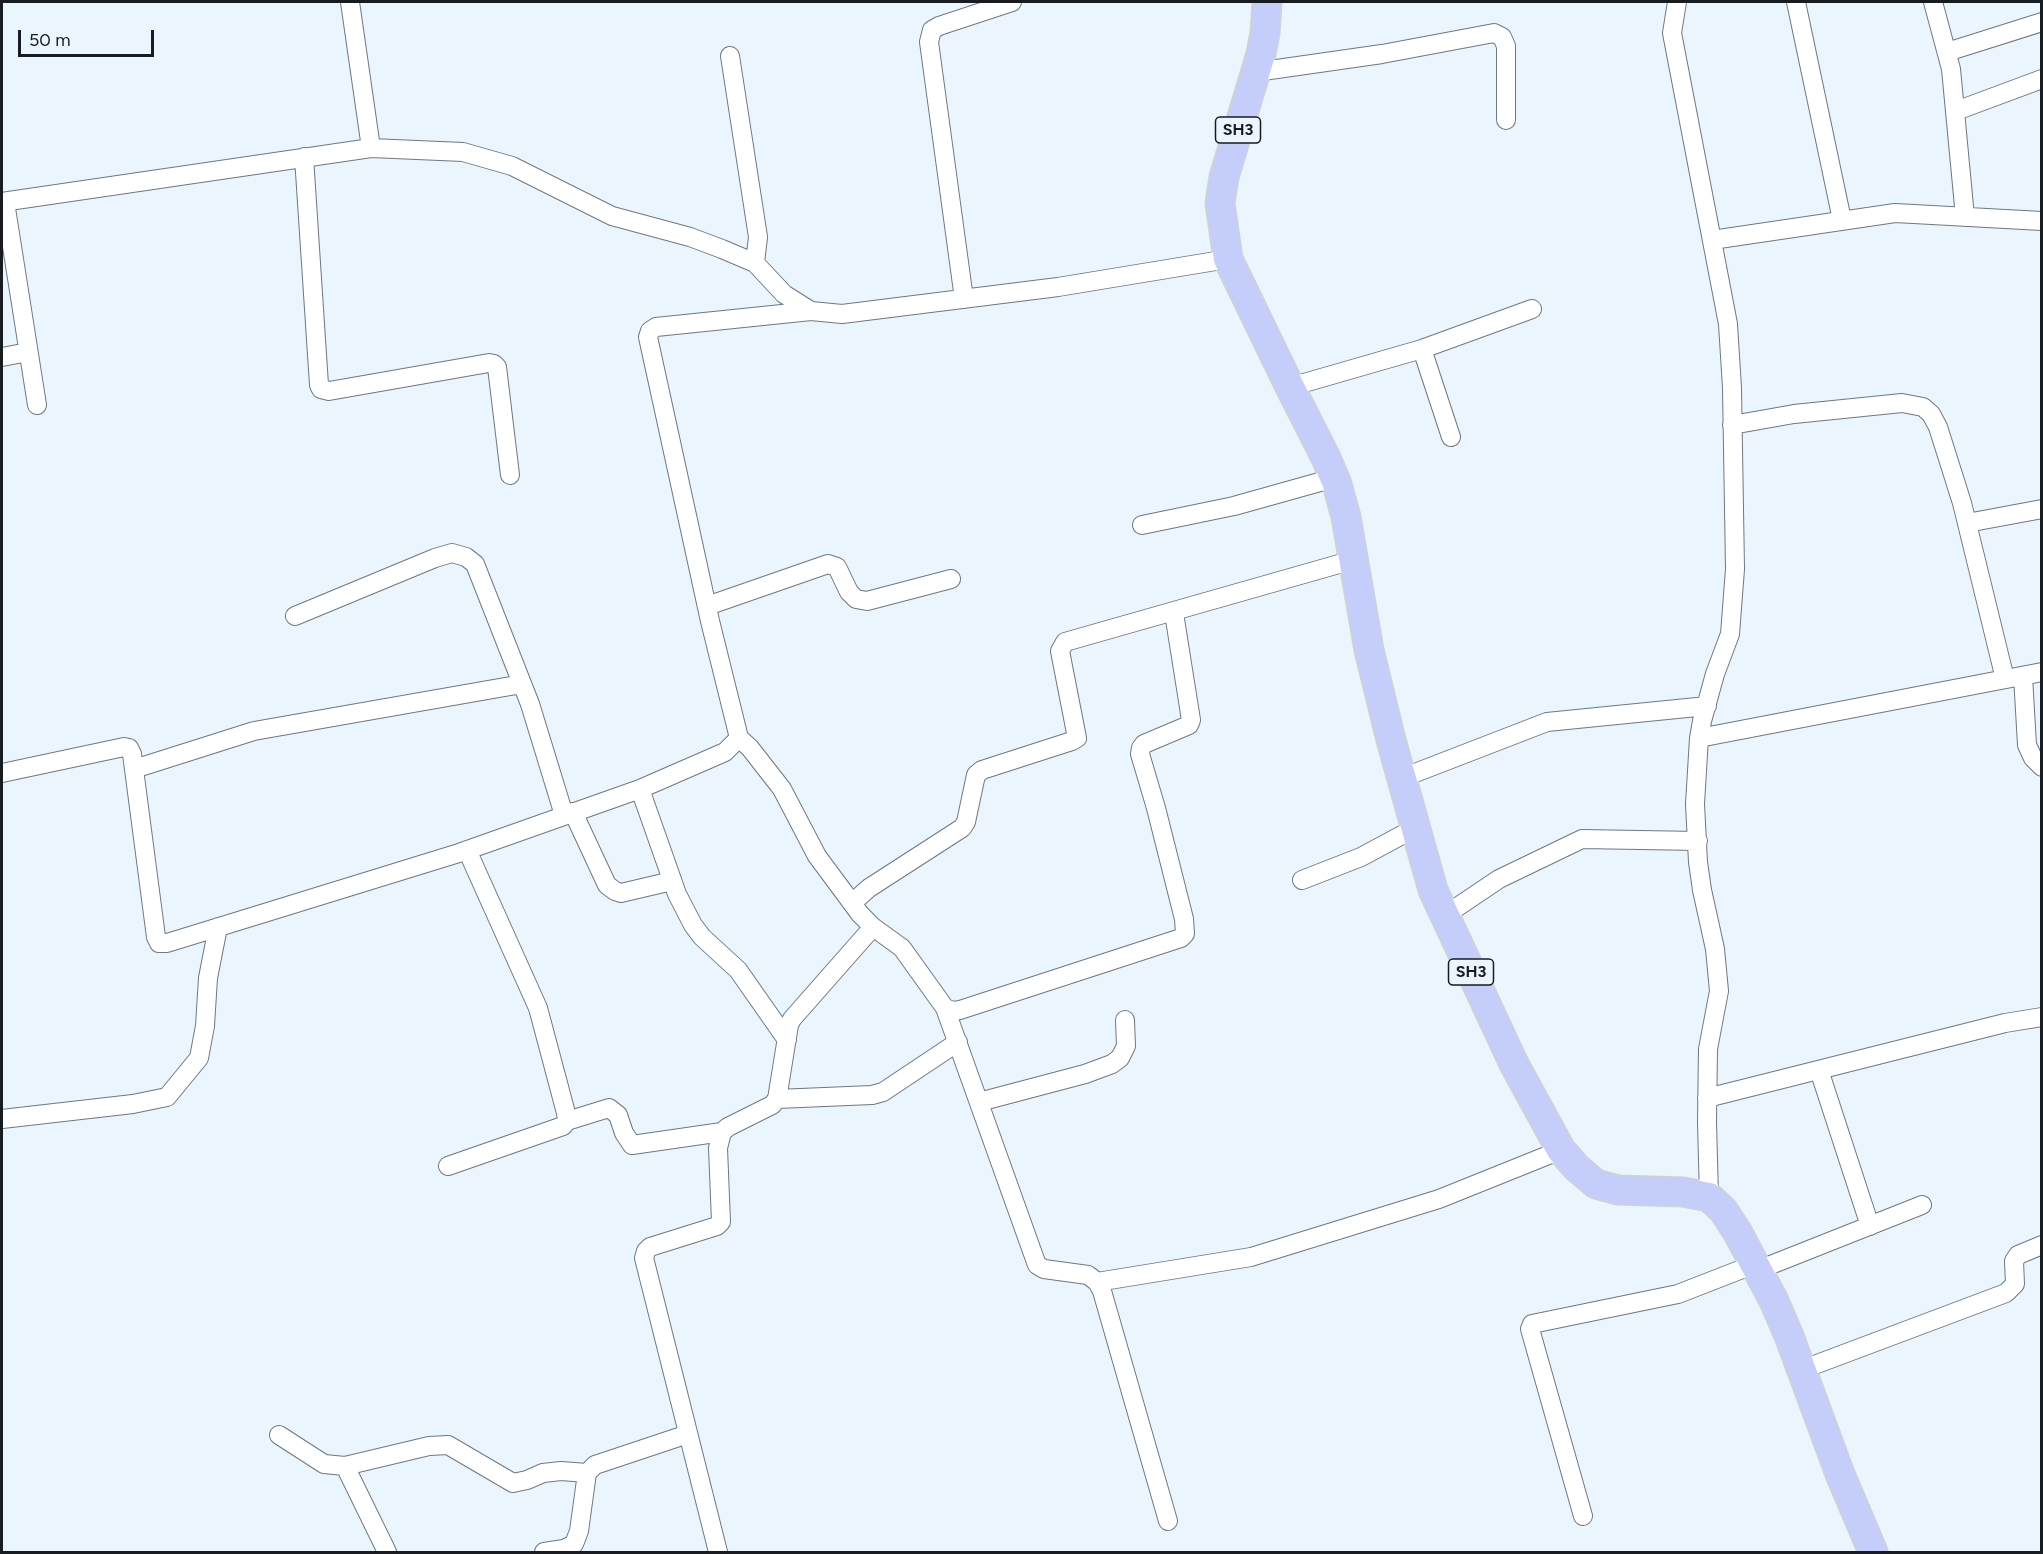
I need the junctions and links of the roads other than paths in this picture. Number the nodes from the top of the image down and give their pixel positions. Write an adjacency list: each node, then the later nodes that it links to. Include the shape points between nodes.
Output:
1 (350, 2): 14 (street)
2 (1012, 2): 23 (street, via 946,22 932,30 929,42)
3 (1267, 2): 10 (main road, SH3)
4 (1677, 2): 20 (street, via 1672,33)
5 (1796, 2): 18 (street)
6 (1933, 2): 8 (street)
7 (2042, 22): 8 (street)
8 (1947, 52): 12 (street)
9 (730, 56): 22 (street, via 758,237)
10 (1256, 72): 13 (street, via 1494,33 1502,37 1506,46); 21 (main road, SH3, via 1224,177 1220,203)
11 (2042, 79): 12 (street)
12 (1956, 111): 17 (street)
13 (1506, 120)
14 (371, 148): 15 (street); 22 (street, via 463,152 502,163 612,216 690,237)
15 (304, 157): 16 (street); 33 (street, via 321,389 329,391 494,364)
16 (3, 202): 27 (street)
17 (1965, 217): 18 (street, via 1895,213); 19 (street)
18 (1842, 220): 20 (street)
19 (2042, 221)
20 (1712, 240): 31 (street, via 1728,324)
21 (1228, 259): 23 (street); 29 (main road, SH3)
22 (755, 263): 25 (street, via 784,294)
23 (964, 299): 25 (street, via 842,314)
24 (1532, 309): 26 (street)
25 (811, 311): 40 (street, via 656,327 650,331 648,338)
26 (1422, 349): 29 (street); 32 (street)
27 (28, 352): 28 (street); 30 (street)
28 (2, 357)
29 (1290, 387): 34 (main road, SH3)
30 (37, 405)
31 (1732, 425): 36 (street, via 1902,403 1923,406 1938,427); 46 (street, via 1736,568 1730,634)
32 (1451, 437)
33 (510, 475)
34 (1334, 478): 37 (street, via 1234,506); 38 (main road, SH3, via 1346,516)
35 (2042, 508): 36 (street)
36 (1967, 523): 44 (street)
37 (1142, 525)
38 (1353, 560): 41 (street); 52 (main road, SH3, via 1369,650)
39 (951, 579): 40 (street, via 867,601 855,599 837,567 828,564)
40 (707, 606): 47 (street)
41 (1174, 613): 60 (street, via 1065,642 1060,651 1077,738 982,770 976,775 962,828); 64 (street, via 1191,720 1189,725 1144,744 1140,754 1185,919 1185,934 960,1010)
42 (295, 616): 45 (street, via 435,558 452,553 466,557 476,564)
43 (2042, 672): 44 (street)
44 (2014, 678): 48 (street); 49 (street, via 2027,745)
45 (522, 684): 50 (street, via 254,731); 54 (street)
46 (1707, 706): 48 (street); 52 (street, via 1547,722)
47 (739, 738): 53 (street, via 725,752); 60 (street, via 783,789 816,856)
48 (1699, 738): 56 (street, via 1695,804)
49 (2042, 767)
50 (134, 770): 51 (street, via 132,753 124,747); 62 (street, via 159,943)
51 (2, 773)
52 (1402, 778): 55 (main road, SH3)
53 (640, 789): 54 (street); 59 (street)
54 (568, 814): 57 (street); 59 (street, via 607,885 615,891 621,893)
55 (1415, 828): 58 (street, via 1360,857); 61 (main road, SH3)
56 (1698, 841): 61 (street, via 1582,839 1499,879); 70 (street, via 1719,991 1708,1049)
57 (467, 850): 62 (street); 74 (street, via 538,1008)
58 (1302, 880)
59 (672, 881): 67 (street, via 693,925 738,970)
60 (852, 903): 63 (street)
61 (1444, 916): 76 (main road, SH3, via 1514,1064)
62 (218, 927): 73 (street, via 199,1058 167,1097)
63 (873, 927): 64 (street, via 902,948); 67 (street, via 792,1019)
64 (945, 1008): 68 (street)
65 (2042, 1017): 69 (street)
66 (1125, 1020): 72 (street, via 1126,1046 1112,1064)
67 (787, 1040): 71 (street)
68 (958, 1042): 71 (street, via 883,1092); 72 (street)
69 (1819, 1070): 70 (street); 80 (street)
70 (1707, 1098): 78 (street)
71 (777, 1099): 75 (street)
72 (979, 1102): 83 (street, via 1038,1265 1088,1275)
73 (2, 1119)
74 (567, 1121): 75 (street, via 609,1108 618,1115 632,1145); 77 (street, via 563,1126)
75 (722, 1132): 85 (street, via 718,1148 721,1222 650,1247 644,1258)
76 (1561, 1150): 78 (main road, SH3, via 1596,1184 1618,1190); 83 (street, via 1439,1199 1251,1257)
77 (448, 1166)
78 (1709, 1197): 82 (main road, via 1723,1210)
79 (1922, 1205): 80 (street)
80 (1870, 1226): 82 (street)
81 (2042, 1245): 84 (street, via 2018,1255 2014,1261 2015,1284 2006,1293)
82 (1756, 1267): 84 (main road); 89 (street, via 1678,1294 1532,1324 1530,1329)
83 (1097, 1282): 90 (street)
84 (1802, 1370): 94 (main road)
85 (688, 1434): 88 (street, via 594,1465); 93 (street)
86 (279, 1435): 87 (street, via 324,1464)
87 (345, 1466): 88 (street, via 448,1445 513,1483 543,1473); 91 (street)
88 (587, 1473): 92 (street, via 574,1544)
89 (1583, 1516)
90 (1168, 1521)
91 (387, 1552)
92 (544, 1552)
93 (718, 1552)
94 (1873, 1552)

